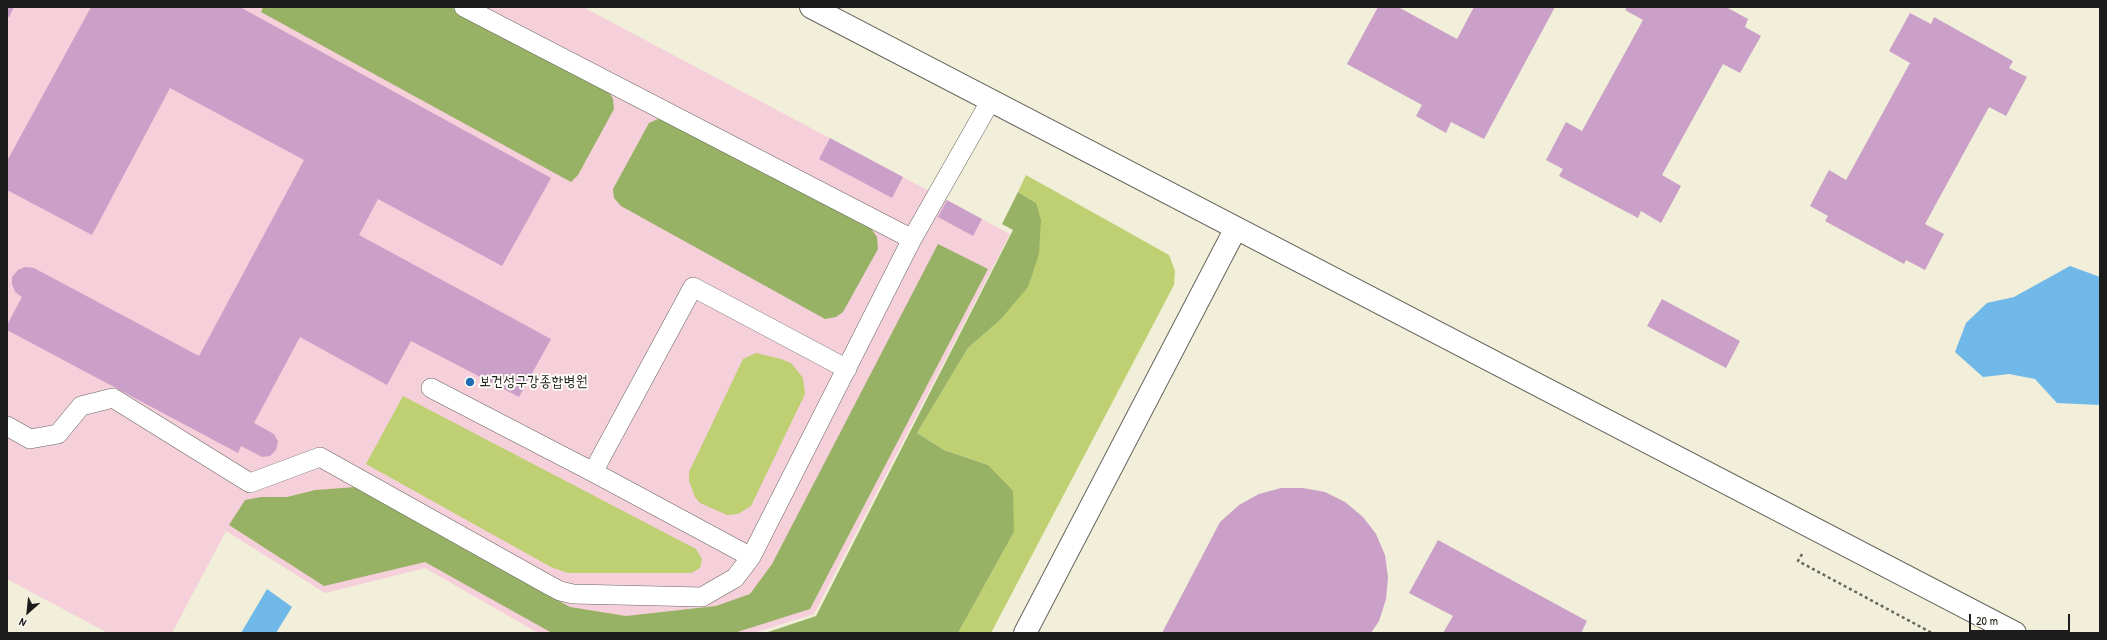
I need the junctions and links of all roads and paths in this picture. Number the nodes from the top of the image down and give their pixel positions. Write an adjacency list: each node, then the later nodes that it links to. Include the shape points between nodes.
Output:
1 (464, 7): 5 (lane)
2 (810, 7): 3 (street)
3 (990, 100): 4 (street); 5 (lane)
4 (1236, 228): 10 (street); 12 (street)
5 (912, 239): 6 (lane)
6 (847, 369): 9 (lane, via 693,288); 11 (lane)
7 (431, 388): 9 (lane)
8 (7, 426): 11 (lane, via 30,439 58,434 81,406 112,398 250,483 320,456 547,584 573,594 702,597 735,578)
9 (593, 472): 11 (lane)
10 (1816, 530): 13 (path, via 1798,561); 14 (street)
11 (751, 557)
12 (1024, 633)
13 (1932, 633)
14 (2015, 633)

